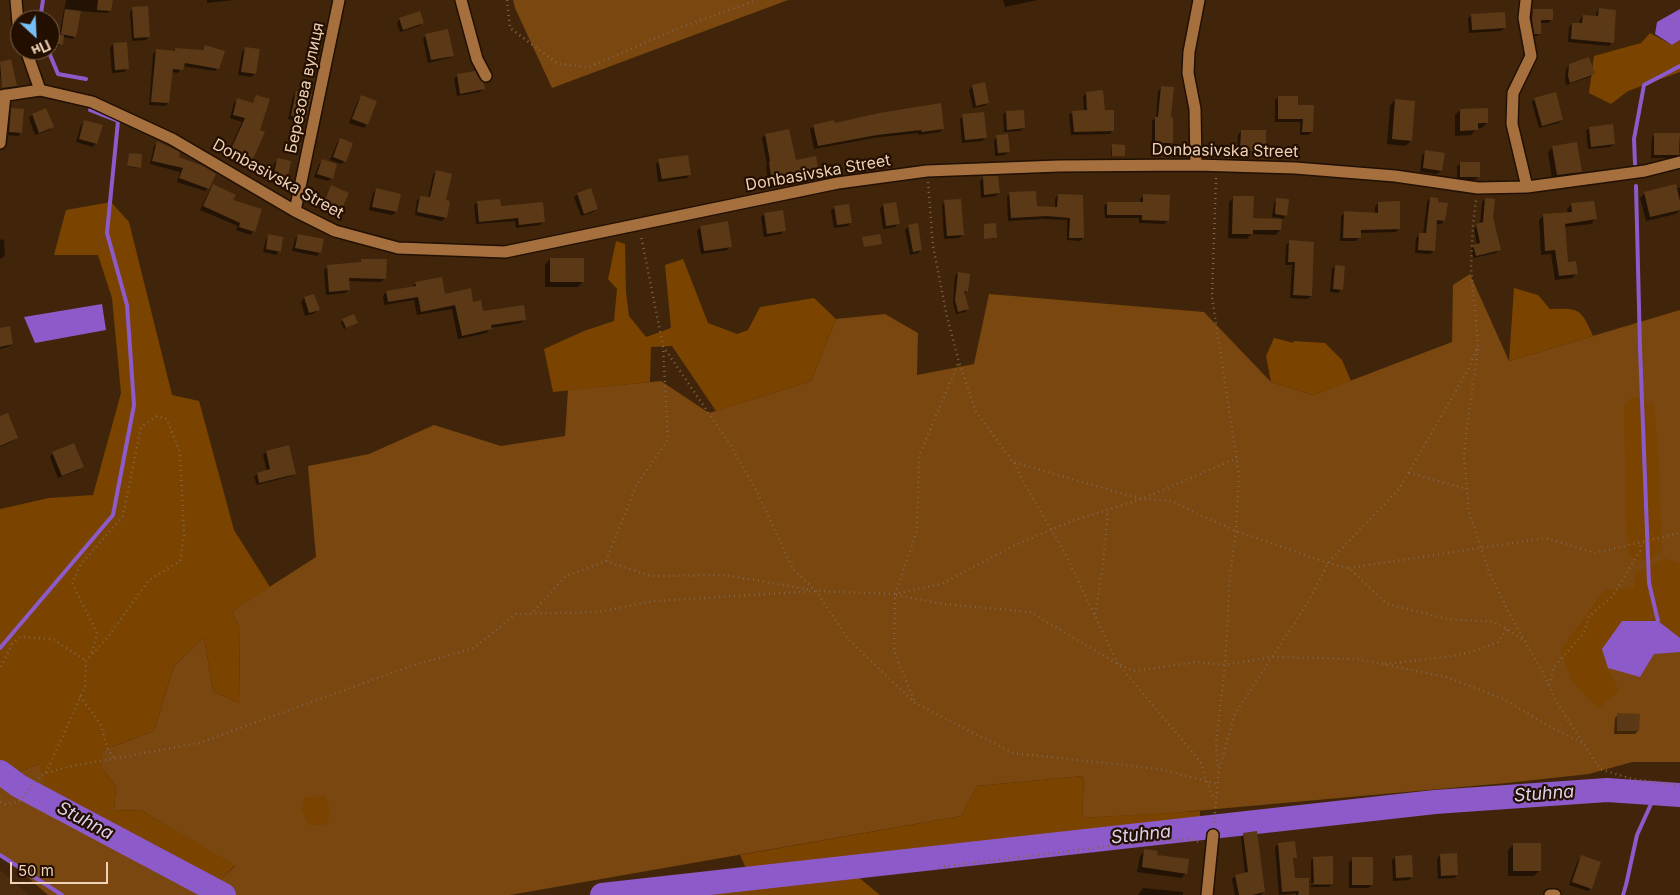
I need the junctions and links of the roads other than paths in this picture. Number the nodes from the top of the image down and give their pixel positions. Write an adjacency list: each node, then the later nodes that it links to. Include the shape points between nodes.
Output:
1 (340, 0): 13 (street, Березова вулиця)
2 (461, 0): 6 (street, via 477,59)
3 (1198, 0): 11 (street, via 1188,74 1195,109)
4 (1526, 0): 12 (street, via 1524,18 1531,56 1513,93 1512,124)
5 (30, 60): 7 (street)
6 (486, 76)
7 (40, 90): 8 (street, Donbasivska Street); 13 (street, Donbasivska Street, via 92,102 172,139)
8 (3, 95): 9 (street)
9 (0, 142)
10 (1680, 162): 12 (street, Donbasivska Street)
11 (1196, 165): 12 (street, Donbasivska Street, via 1375,174 1478,188); 13 (street, Donbasivska Street, via 926,171 838,183 505,252 398,248 335,231)
12 (1527, 187)
13 (295, 211)
14 (1213, 839): 15 (street)
15 (1206, 895)
16 (1550, 895): 17 (street)
17 (1555, 895)

